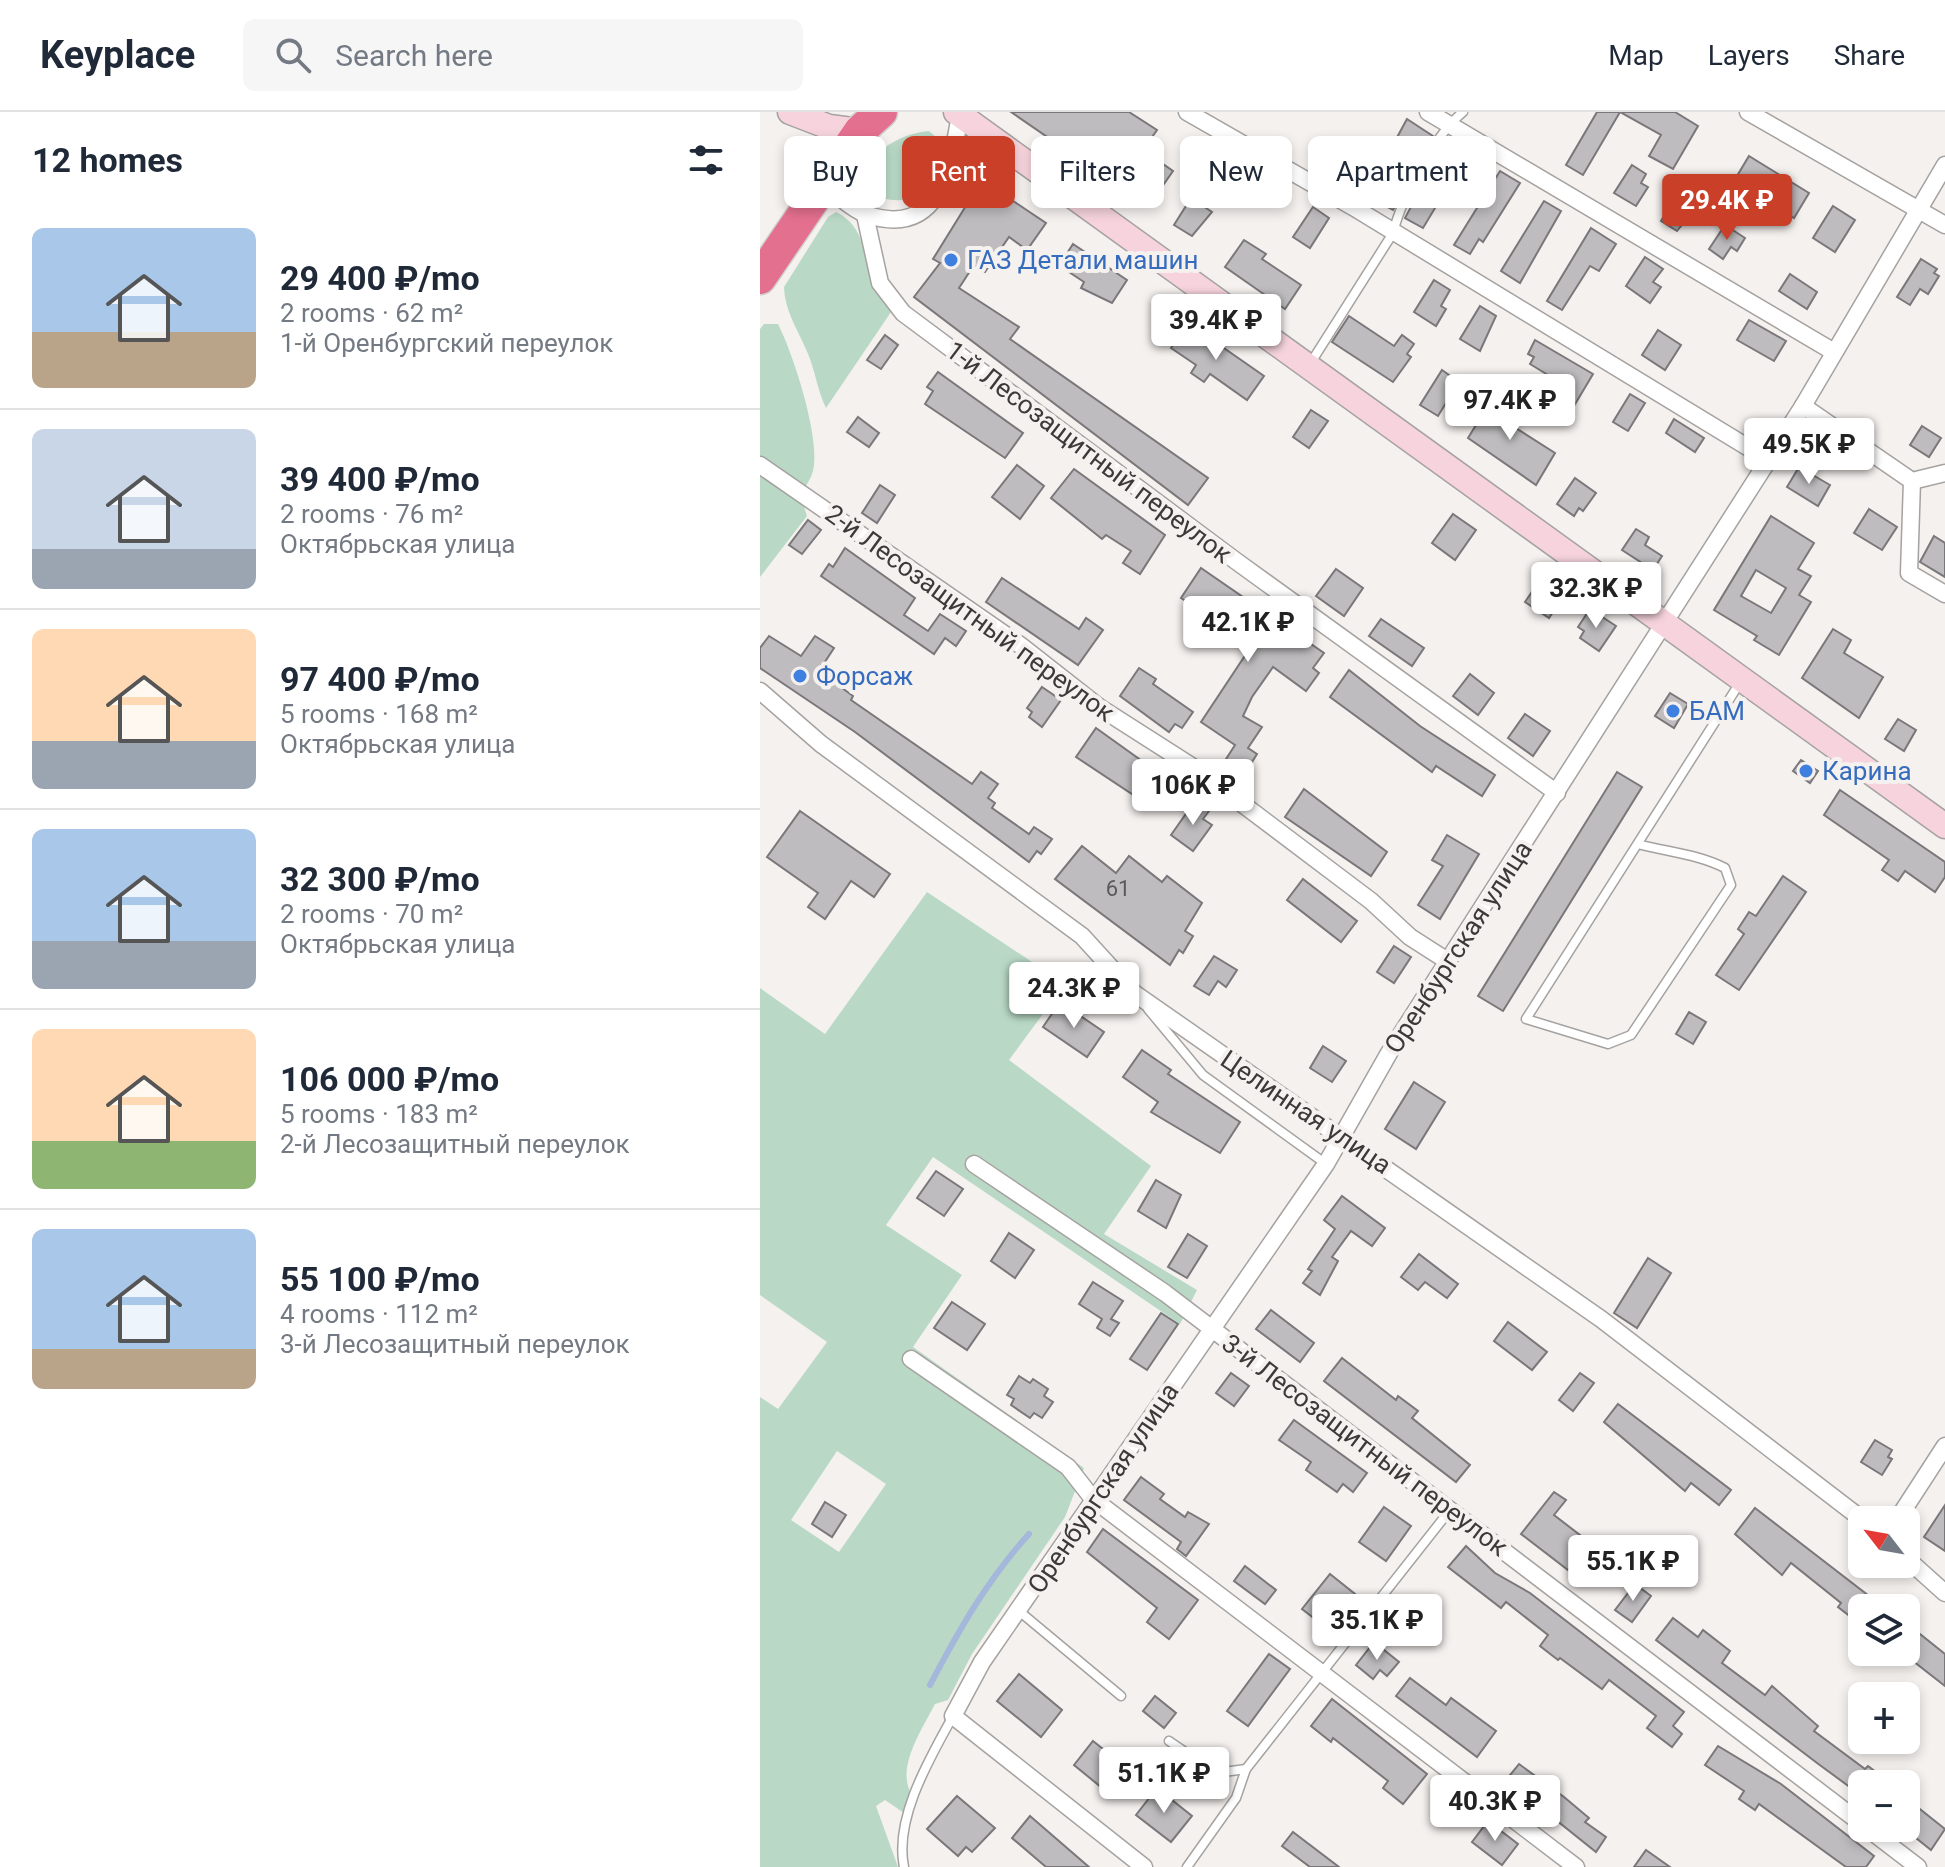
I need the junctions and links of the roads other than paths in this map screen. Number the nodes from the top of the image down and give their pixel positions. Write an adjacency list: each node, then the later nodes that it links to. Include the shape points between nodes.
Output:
1 (790, 112): 7 (street, via 829,127)
2 (1187, 112): 15 (street)
3 (1428, 112): 8 (street)
4 (1463, 112): 8 (lane)
5 (1748, 112): 12 (street)
6 (958, 114): 13 (street, via 949,176 931,205 898,221); 18 (street)
7 (871, 121)
8 (1448, 124): 15 (lane, via 1398,212); 17 (street)
9 (1945, 165): 12 (street, Оренбургская улица)
10 (806, 208): 16 (highway)
11 (856, 208): 13 (street)
12 (1919, 210): 14 (street); 17 (street, Оренбургская улица)
13 (865, 215): 28 (street, 1-й Лесозащитный переулок, via 880,283 903,313)
14 (1945, 225)
15 (1393, 233): 18 (lane); 20 (street)
16 (760, 278)
17 (1834, 352): 19 (street, Оренбургская улица)
18 (1307, 368): 25 (street)
19 (1803, 406): 20 (street, Оренбургская улица); 23 (street)
20 (1767, 459): 25 (street, Оренбургская улица)
21 (760, 465): 31 (street, 2-й Лесозащитный переулок, via 1020,645 1099,707 1196,769)
22 (1945, 473): 23 (street)
23 (1912, 481): 24 (street, via 1909,573)
24 (1945, 594)
25 (1664, 624): 26 (street); 28 (street, Оренбургская улица)
26 (1742, 680): 29 (street); 30 (lane)
27 (760, 691): 32 (street, Целинная улица, via 821,744 1082,936)
28 (1557, 793): 31 (street, Оренбургская улица)
29 (1945, 826)
30 (1638, 844): 30 (lane, via 1706,858 1725,868 1731,885 1631,1035 1608,1044 1526,1019)
31 (1449, 962): 33 (street, Оренбургская улица, via 1389,1053)
32 (1134, 993): 33 (street, Целинная улица, via 1286,1102); 35 (lane, via 1203,1075)
33 (1344, 1136): 35 (street, Оренбургская улица); 41 (street, Целинная улица, via 1601,1319)
34 (974, 1164): 36 (street, 3-й Лесозащитный переулок)
35 (1326, 1164): 36 (street, Оренбургская улица)
36 (1213, 1328): 39 (street, Оренбургская улица); 42 (street, 3-й Лесозащитный переулок)
37 (911, 1359): 39 (street, via 1068,1467)
38 (1945, 1446): 40 (street)
39 (1093, 1499): 45 (street, Оренбургская улица); 46 (street)
40 (1906, 1506)
41 (1848, 1508)
42 (1450, 1510): 46 (lane); 51 (street, 3-й Лесозащитный переулок)
43 (1920, 1571): 44 (street)
44 (1945, 1593)
45 (1019, 1611): 47 (lane); 48 (street, Оренбургская улица, via 982,1662)
46 (1322, 1673): 50 (lane); 56 (street)
47 (1121, 1696)
48 (953, 1716): 53 (lane, via 913,1804 903,1838); 54 (street)
49 (1169, 1741): 50 (lane, via 1216,1773)
50 (1246, 1769): 55 (lane, via 1236,1798)
51 (1848, 1814)
52 (1885, 1842): 57 (street, 3-й Лесозащитный переулок)
53 (904, 1867)
54 (1144, 1867)
55 (1187, 1867)
56 (1576, 1867)
57 (1918, 1867)

